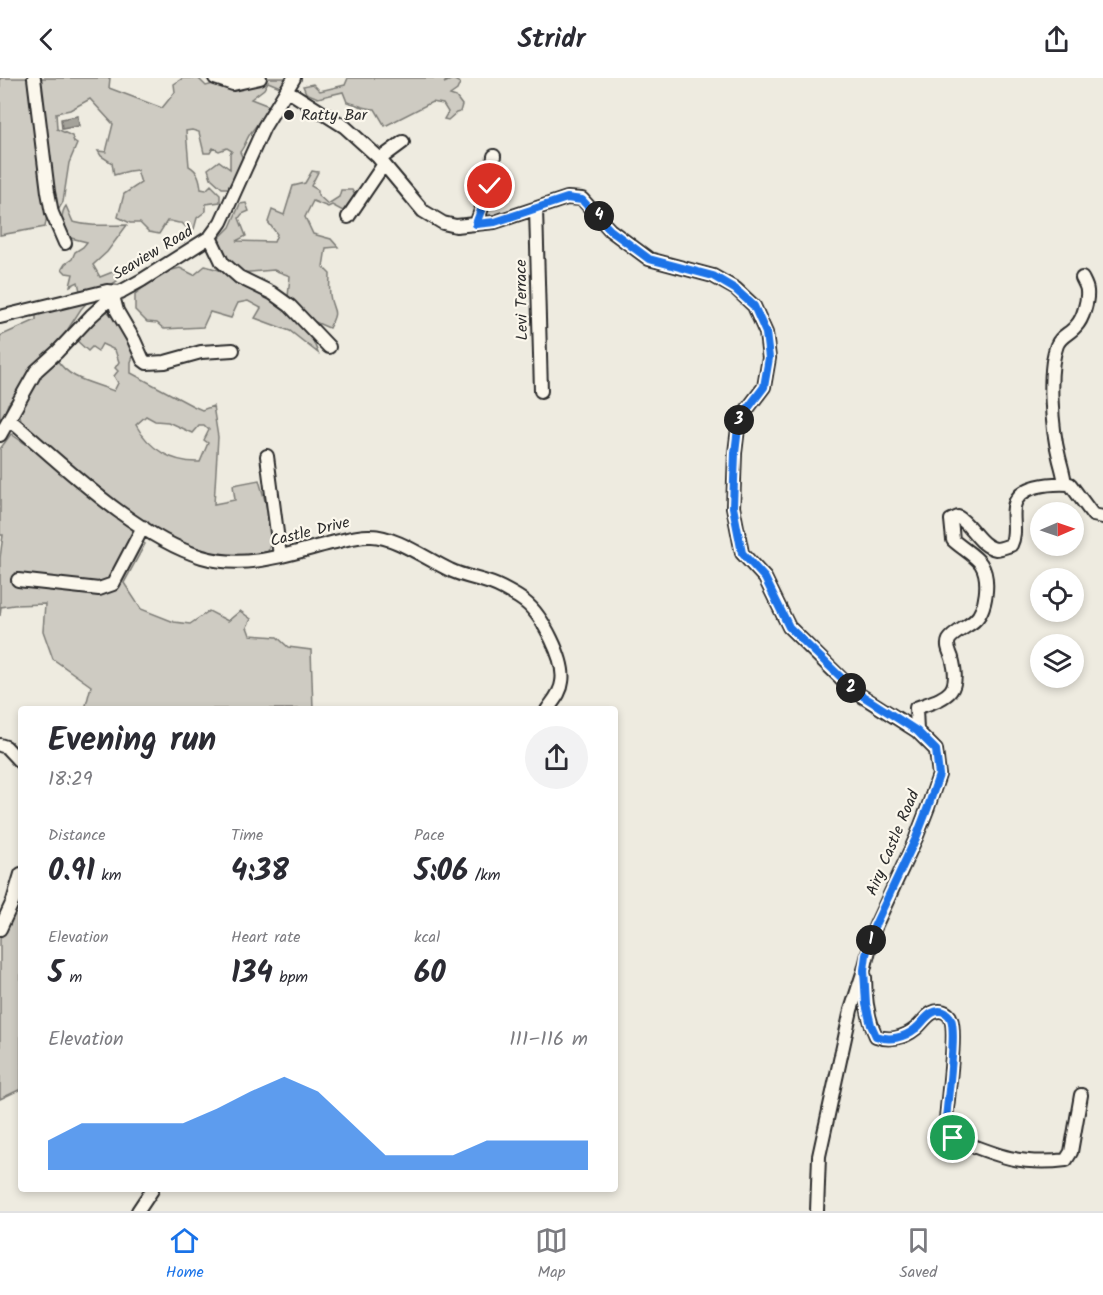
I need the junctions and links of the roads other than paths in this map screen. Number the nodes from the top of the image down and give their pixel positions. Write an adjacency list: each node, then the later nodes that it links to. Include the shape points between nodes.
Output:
1 (34, 78): 13 (street, via 48,192)
2 (215, 78): 3 (street, via 233,84)
3 (260, 78)
4 (294, 78): 5 (street, Seaview Road)
5 (288, 91): 8 (street, Airy Castle Road, via 345,127); 12 (street, Seaview Road, via 264,127 221,222)
6 (403, 142): 8 (street)
7 (494, 156): 11 (street, via 490,186)
8 (382, 161): 10 (street); 11 (street, Airy Castle Road, via 423,211 443,223)
9 (536, 208): 11 (street, Airy Castle Road); 19 (street, Levi Terrace); 29 (street, Airy Castle Road, via 567,198 582,200 610,230 649,259 713,276 754,306 766,333 769,358 764,387 739,420 733,507 742,553 765,578 789,627 855,691)
10 (348, 217)
11 (476, 224)
12 (210, 237): 15 (street, Seaview Road); 17 (street, via 222,262 239,277 290,306)
13 (64, 243)
14 (1082, 278): 23 (street, via 1088,290 1085,307 1078,325 1057,344 1052,365 1054,429)
15 (117, 294): 16 (street, via 107,291); 18 (street, via 117,311 147,363); 20 (street, Seaview Road, via 36,371)
16 (0, 317)
17 (329, 347)
18 (233, 350)
19 (541, 392)
20 (10, 420): 21 (street, Seaview Road); 25 (street, Castle Drive, via 97,494)
21 (0, 435)
22 (267, 456): 26 (street)
23 (1065, 484): 24 (street, via 1070,484 1093,515); 29 (street, via 1045,484 1019,495 1014,506 1011,544 996,549 984,544 967,522 958,517 951,520 953,540 981,565 986,589 984,604 978,618 949,639 955,686 950,693 916,708)
24 (1103, 516)
25 (142, 526): 26 (street, Castle Drive, via 202,557 245,563); 27 (street, via 113,584 107,588)
26 (280, 556): 28 (street, Castle Drive, via 373,535 391,540 453,572 499,586 526,602 540,619 561,661 563,680)
27 (18, 580)
28 (550, 706)
29 (917, 731): 34 (street, Airy Castle Road, via 936,750 939,775 916,838 874,927)
30 (0, 745): 31 (street)
31 (18, 760)
32 (18, 883): 33 (street)
33 (0, 929)
34 (864, 970): 35 (street, via 866,1004 876,1036 897,1038 915,1029 933,1012 948,1013 952,1036 946,1121 947,1132 953,1138 1008,1159 1066,1160 1071,1152); 38 (street, Airy Castle Road, via 850,1010 819,1156)
35 (1081, 1095)
36 (151, 1192): 37 (street)
37 (138, 1211)
38 (817, 1211)

